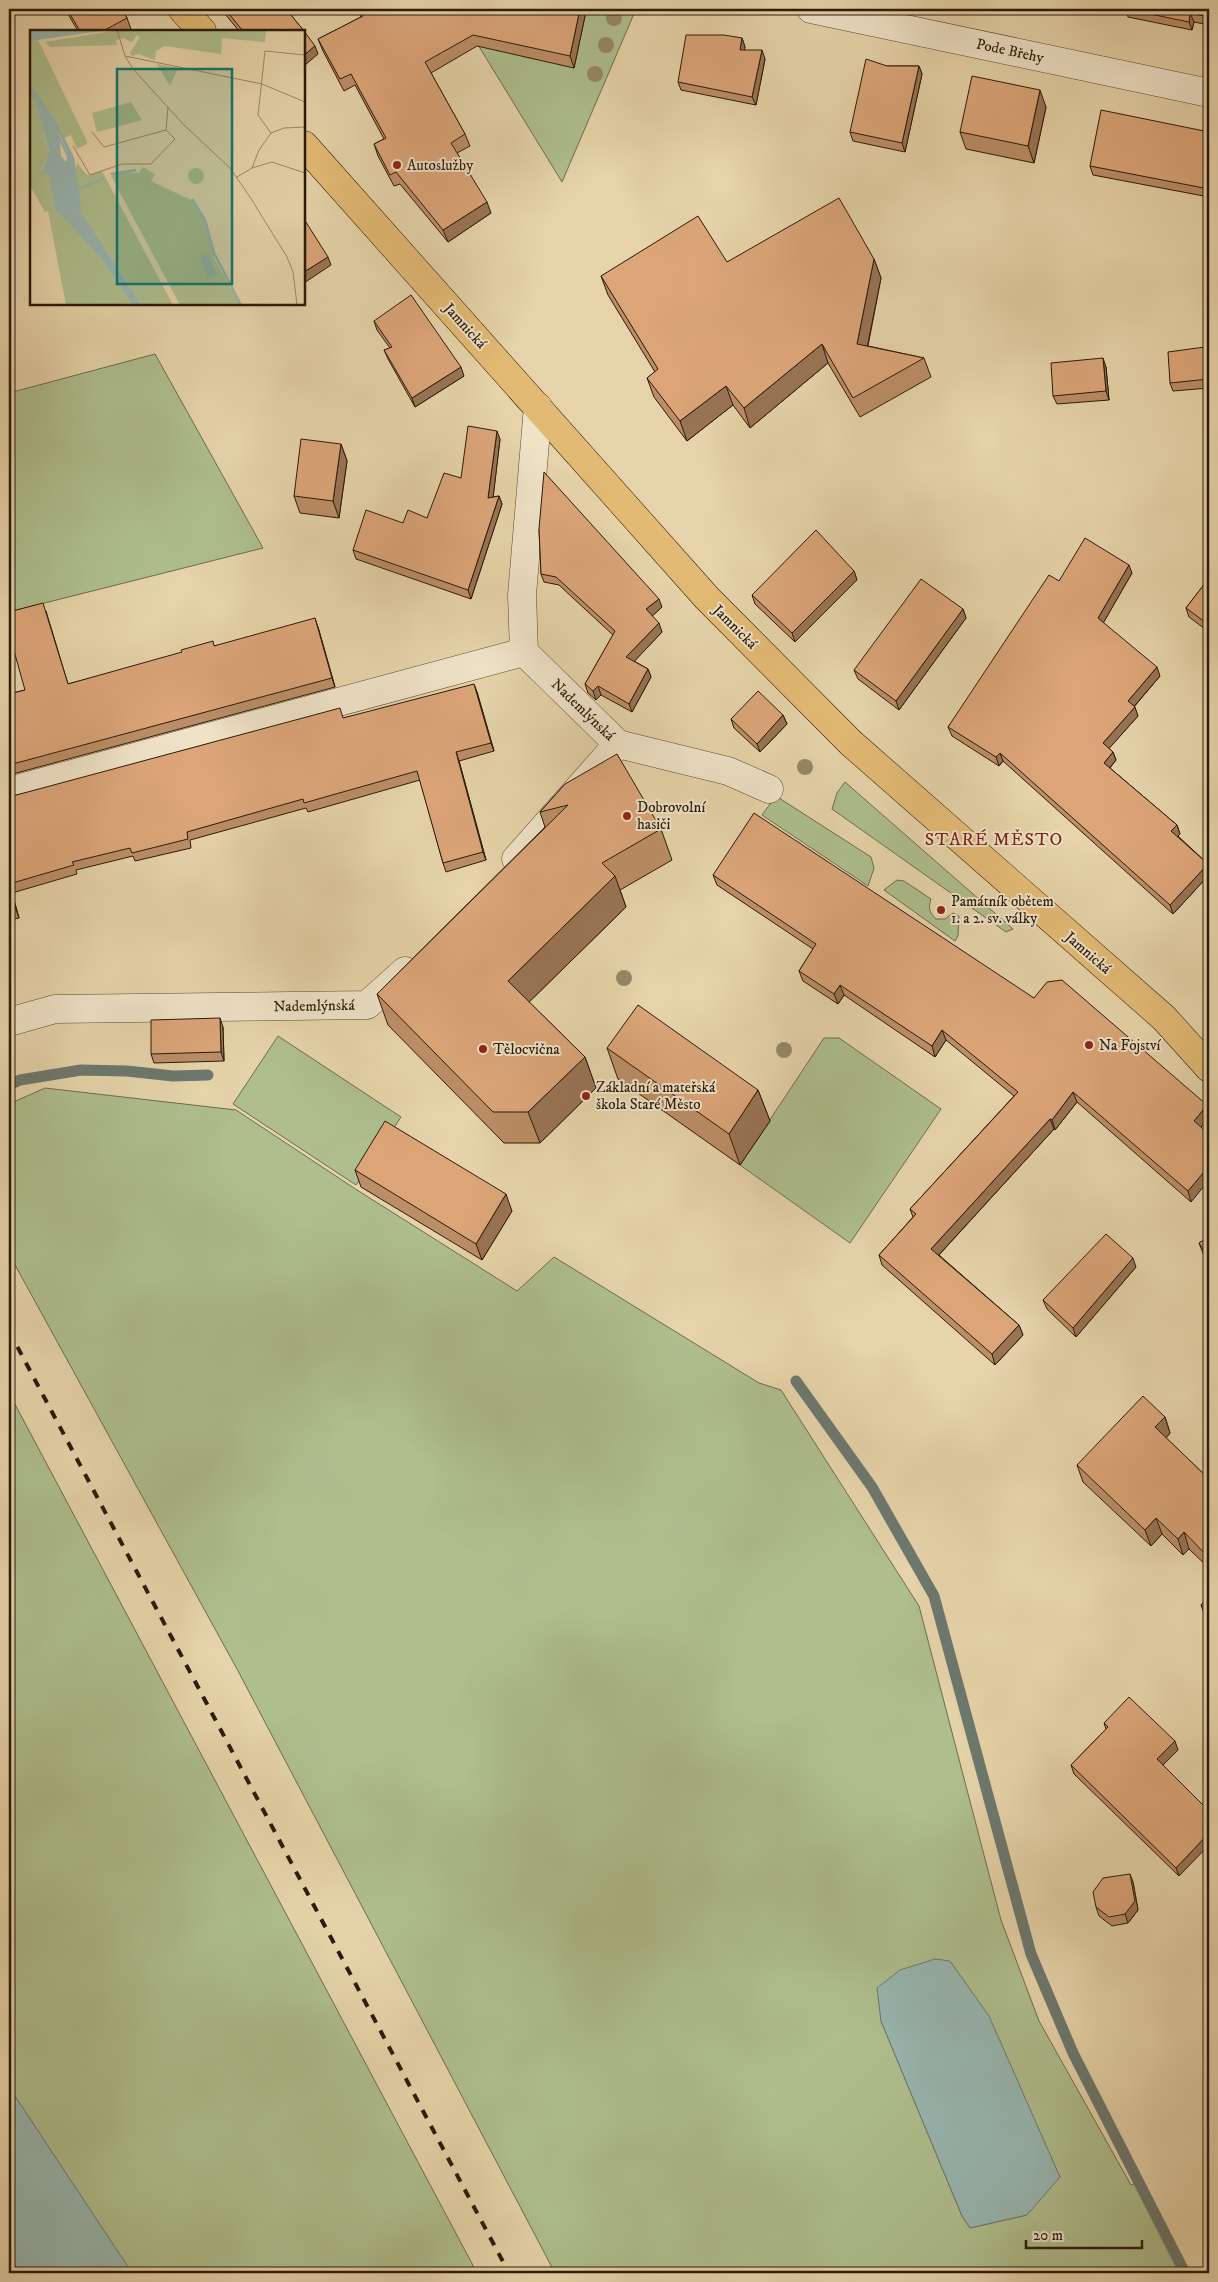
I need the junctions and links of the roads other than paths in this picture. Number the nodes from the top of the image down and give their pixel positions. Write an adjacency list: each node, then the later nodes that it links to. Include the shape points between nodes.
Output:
1 (182, 9): 3 (main road)
2 (811, 9): 4 (street, Pode Břehy)
3 (201, 30)
4 (1209, 93)
5 (305, 146): 6 (main road, Jamnická)
6 (538, 407): 7 (street, via 522,594); 14 (main road, Jamnická, via 707,598 851,743 1164,1018)
7 (524, 652): 8 (street, Nademlýnská); 10 (street)
8 (618, 744): 9 (street, via 728,770); 11 (street, Nademlýnská)
9 (769, 789)
10 (9, 791)
11 (499, 879)
12 (424, 953): 13 (street, Nademlýnská, via 368,1006 55,1009)
13 (9, 1022)
14 (1209, 1068)

